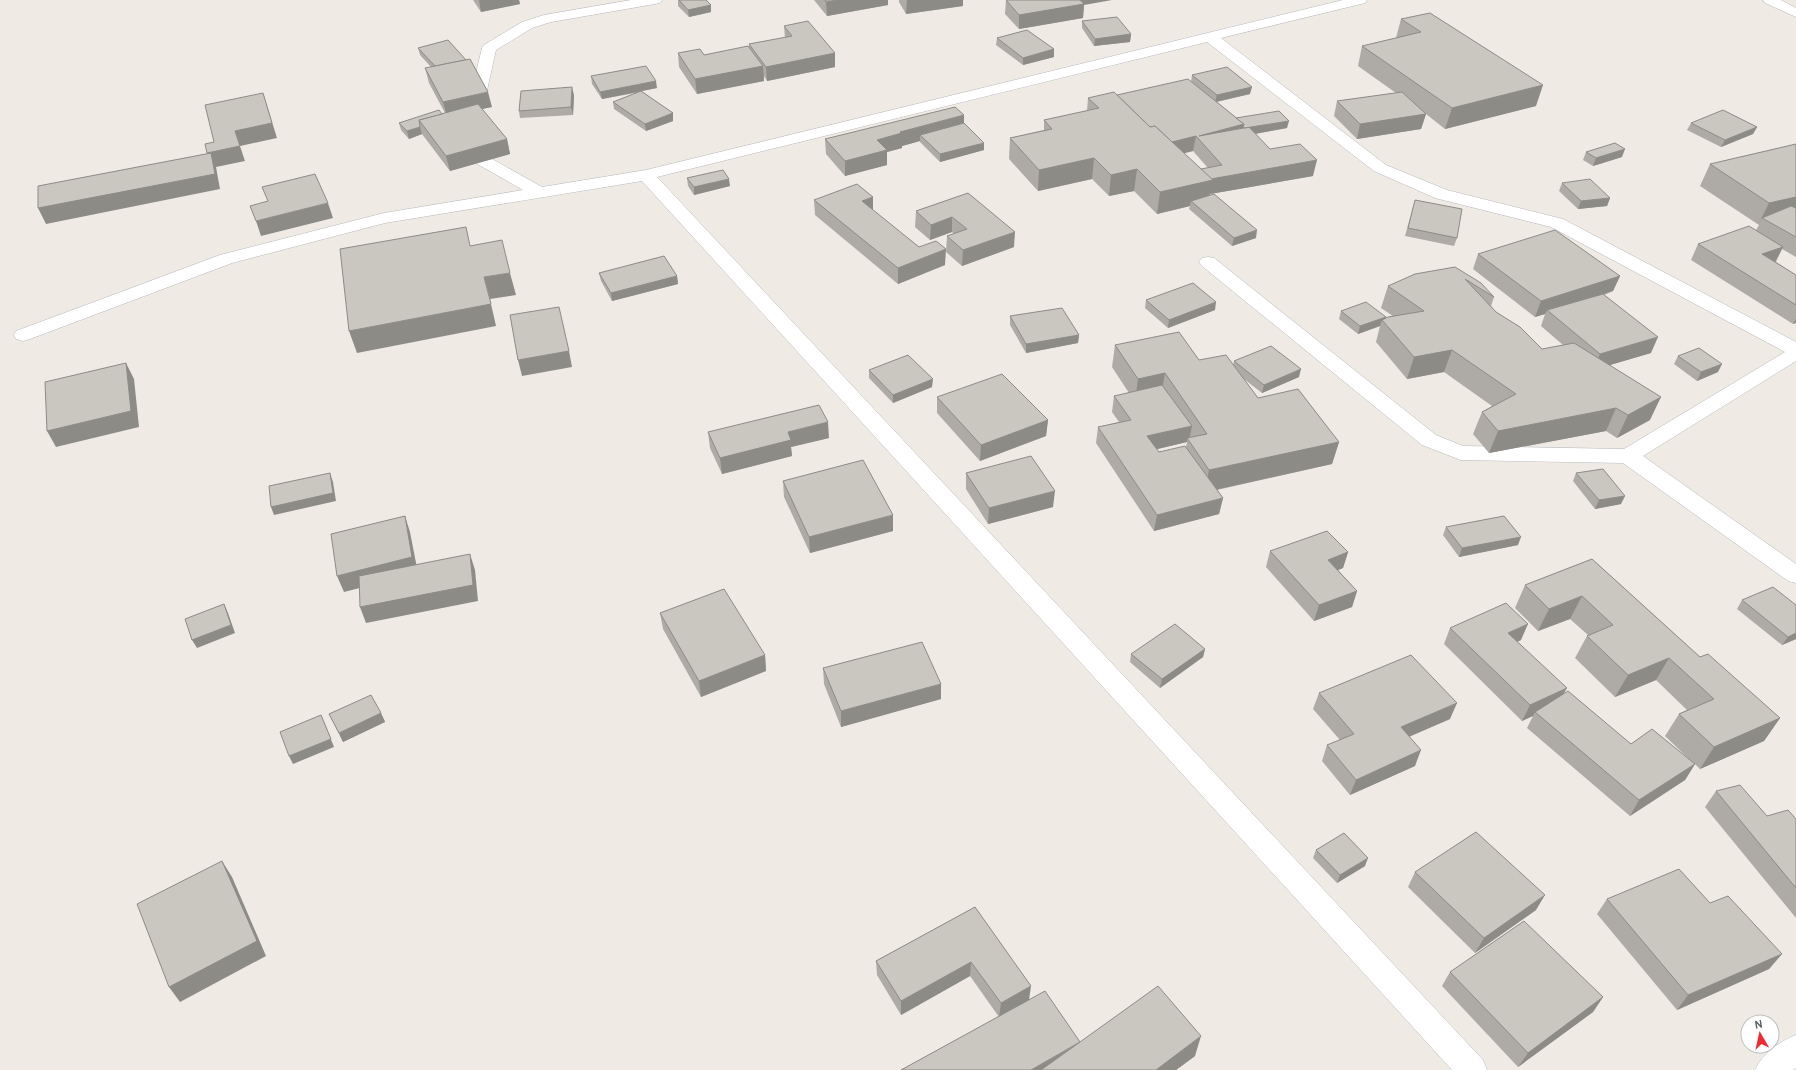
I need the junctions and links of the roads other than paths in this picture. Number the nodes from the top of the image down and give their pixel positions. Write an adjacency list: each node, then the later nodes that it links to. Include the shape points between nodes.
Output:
1 (655, 0): 7 (street, via 549,18 527,25 489,48 470,135 472,141 478,158)
2 (1360, 0): 5 (street)
3 (1770, 0): 4 (street)
4 (1796, 13)
5 (1210, 37): 6 (street); 10 (street, via 1380,168 1441,194 1556,223)
6 (646, 175): 7 (street); 15 (street)
7 (539, 192): 9 (street, via 384,218 226,259)
8 (1208, 262): 12 (street, via 1429,440 1461,453)
9 (24, 335)
10 (1796, 350)
11 (1796, 353): 12 (street)
12 (1628, 456): 13 (street)
13 (1796, 575)
14 (1796, 1049): 16 (street)
15 (1472, 1070)
16 (1770, 1070)

